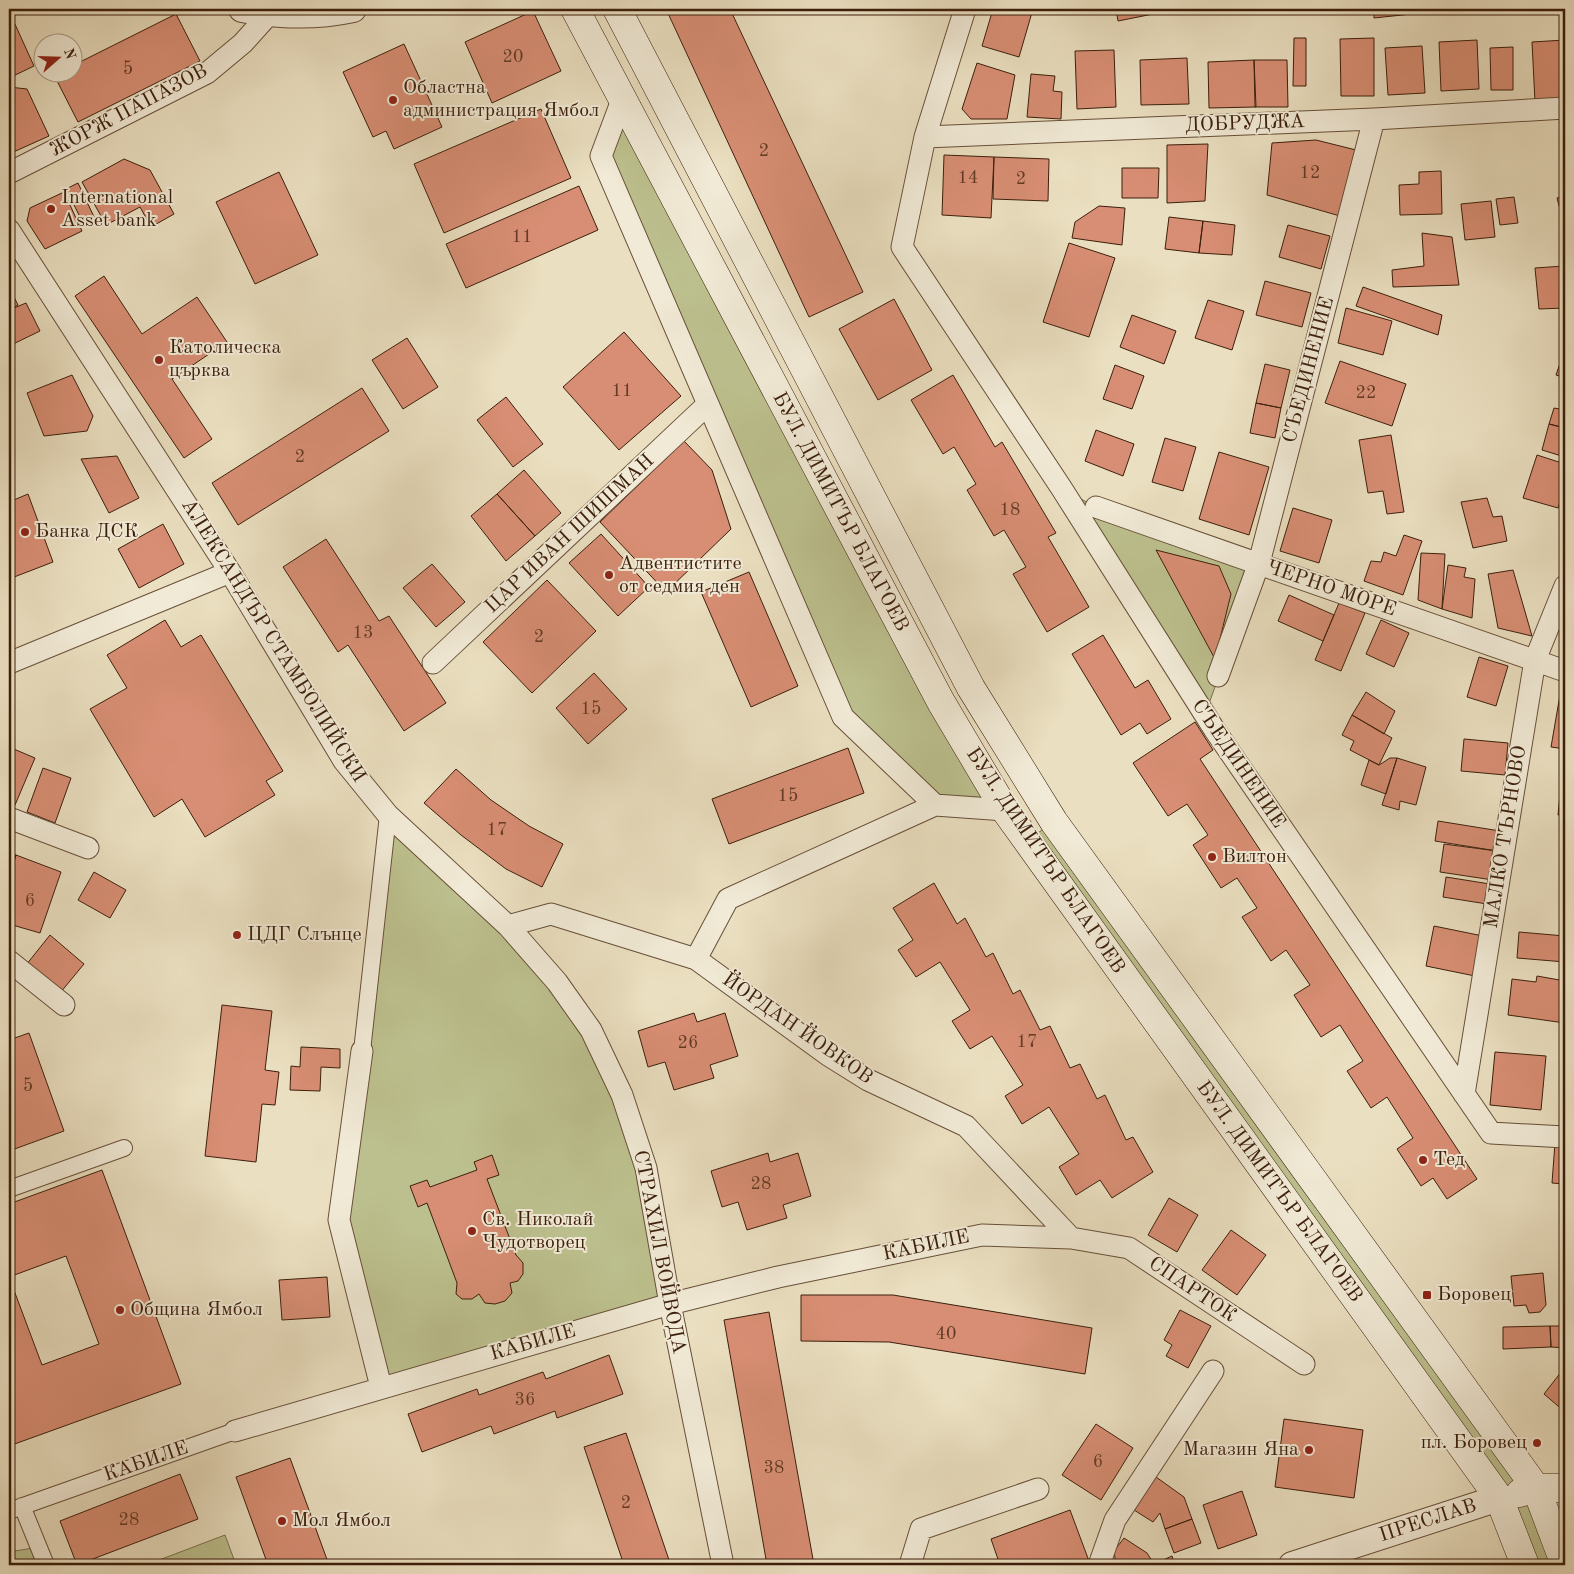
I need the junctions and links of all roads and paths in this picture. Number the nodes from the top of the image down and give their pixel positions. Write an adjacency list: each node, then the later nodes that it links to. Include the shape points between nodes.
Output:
1 (242, 9): 6 (street)
2 (353, 9): 6 (street, via 306,16)
3 (575, 9): 7 (main road, БУЛ. ДИМИТЪР БЛАГОЕВ)
4 (617, 9): 44 (main road, БУЛ. ДИМИТЪР БЛАГОЕВ, via 970,688 1054,822)
5 (965, 9): 10 (street, СЪЕДИНЕНИЕ)
6 (270, 11): 11 (street, ЖОРЖ ПАПАЗОВ, via 243,43 207,73)
7 (622, 100): 13 (street, via 601,156); 24 (main road, БУЛ. ДИМИТЪР БЛАГОЕВ, via 941,702)
8 (1565, 108): 9 (street, ДОБРУДЖА)
9 (1374, 119): 10 (street, ДОБРУДЖА); 15 (street, СЪЕДИНЕНИЕ)
10 (925, 137): 33 (street, СЪЕДИНЕНИЕ, via 902,247 1062,488 1214,729)
11 (9, 173)
12 (9, 230): 16 (street, АЛЕКСАНДЪР СТАМБОЛИЙСКИ)
13 (707, 405): 20 (street, ЦАР ИВАН ШИШМАН); 23 (street, via 843,717)
14 (1096, 507): 15 (street, ЧЕРНО МОРЕ)
15 (1259, 564): 18 (street, ЧЕРНО МОРЕ); 22 (street, СЪЕДИНЕНИЕ)
16 (230, 572): 19 (street); 25 (street, АЛЕКСАНДЪР СТАМБОЛИЙСКИ, via 344,761)
17 (1565, 586): 18 (street, МАЛКО ТЪРНОВО)
18 (1535, 660): 21 (street, ЧЕРНО МОРЕ); 33 (street, МАЛКО ТЪРНОВО)
19 (9, 663)
20 (433, 663)
21 (1565, 671)
22 (1218, 676)
23 (936, 806): 24 (street); 29 (street, via 728,899)
24 (1005, 810): 46 (main road, БУЛ. ДИМИТЪР БЛАГОЕВ)
25 (388, 815): 28 (street, СТРАХИЛ ВОЙВОДА); 32 (street)
26 (9, 818): 27 (street)
27 (88, 848)
28 (508, 926): 29 (street, ЙОРДАН ЙОВКОВ, via 552,914); 38 (street, СТРАХИЛ ВОЙВОДА, via 557,982 591,1030 622,1095 646,1168)
29 (696, 958): 37 (street, ЙОРДАН ЙОВКОВ, via 828,1055 868,1080 966,1126)
30 (9, 962): 31 (street)
31 (64, 1005)
32 (362, 1052): 41 (street, via 340,1220)
33 (1464, 1094): 34 (street, СЪЕДИНЕНИЕ, via 1491,1133)
34 (1565, 1137)
35 (124, 1148): 36 (street)
36 (9, 1189)
37 (1071, 1238): 38 (street, КАБИЛЕ, via 982,1235 778,1277); 39 (street, СПАРТОК, via 1129,1248)
38 (670, 1304): 41 (street, КАБИЛЕ); 49 (street, СТРАХИЛ ВОЙВОДА)
39 (1304, 1364)
40 (1212, 1371): 51 (street, via 1114,1520)
41 (381, 1387): 42 (street, КАБИЛЕ)
42 (235, 1431): 47 (street, КАБИЛЕ)
43 (1038, 1488): 50 (street, via 921,1529)
44 (1536, 1488): 45 (main road, ПРЕСЛАВ); 46 (main road, ПРЕСЛАВ); 54 (main road, БУЛ. ДИМИТЪР БЛАГОЕВ)
45 (1565, 1488)
46 (1499, 1498): 52 (street, ПРЕСЛАВ); 53 (main road, БУЛ. ДИМИТЪР БЛАГОЕВ)
47 (16, 1508): 48 (street)
48 (46, 1565)
49 (724, 1565)
50 (910, 1565)
51 (1099, 1565)
52 (1292, 1565)
53 (1525, 1565)
54 (1565, 1565)

